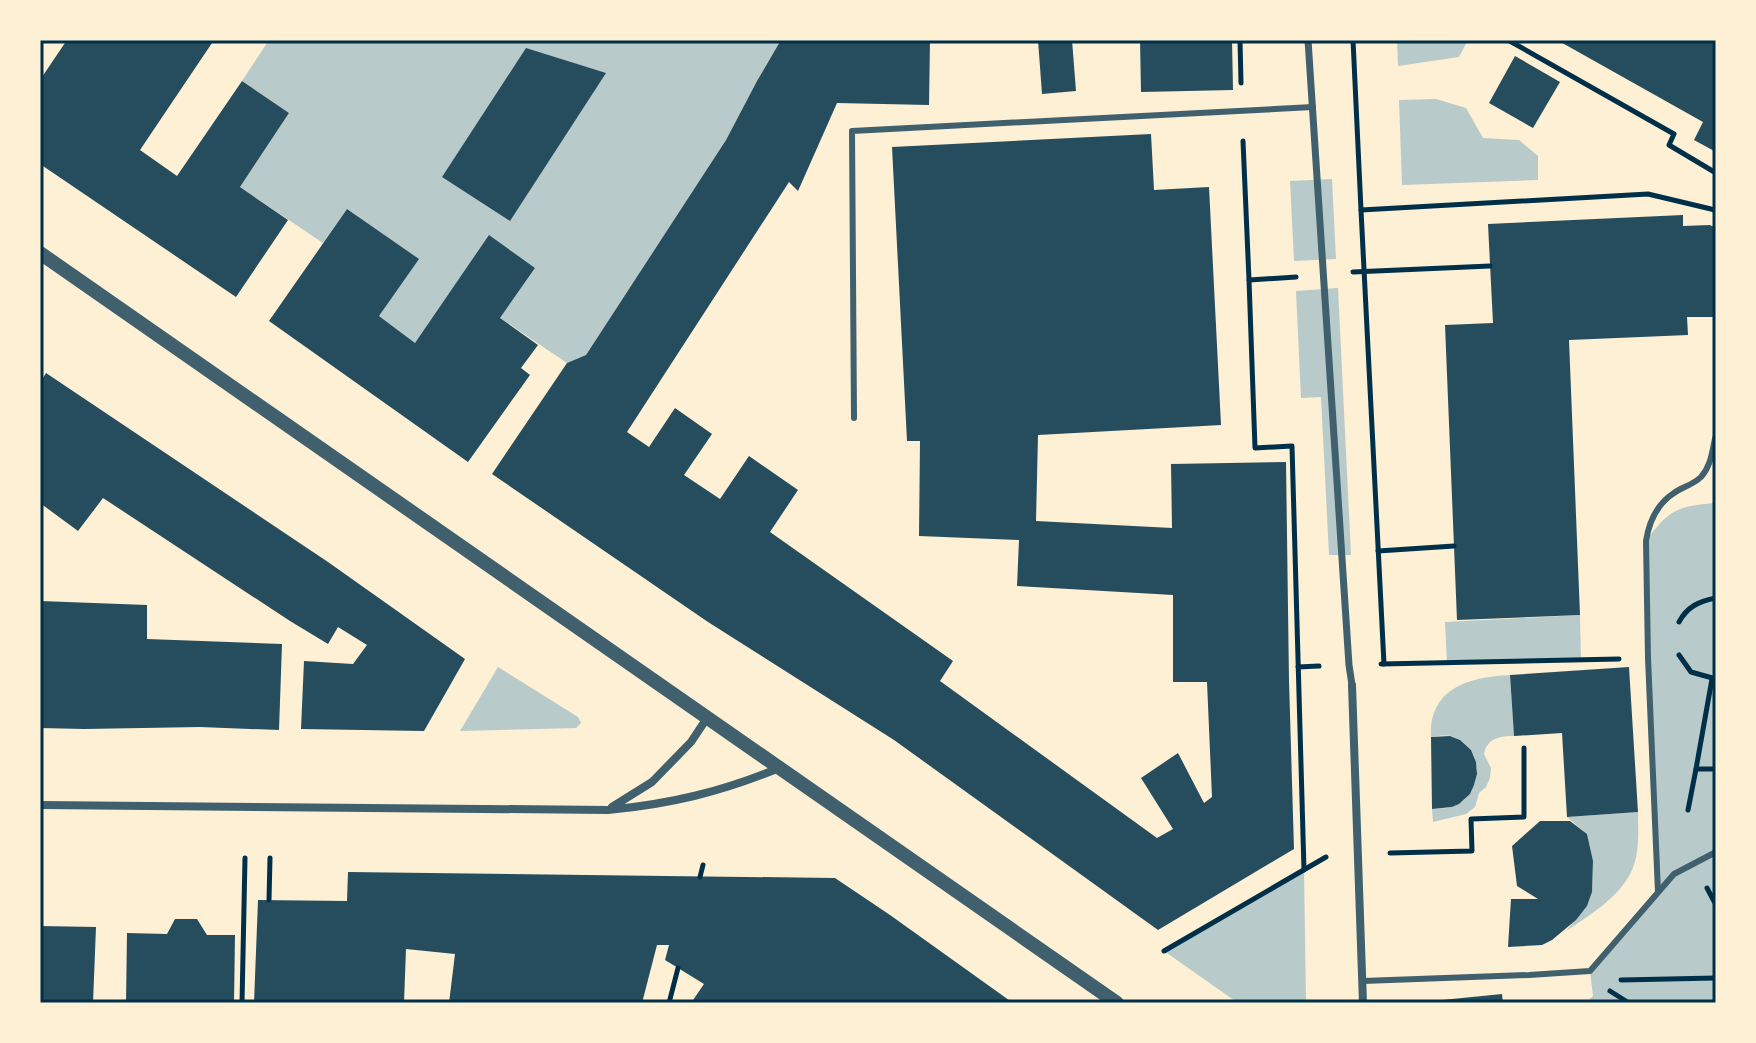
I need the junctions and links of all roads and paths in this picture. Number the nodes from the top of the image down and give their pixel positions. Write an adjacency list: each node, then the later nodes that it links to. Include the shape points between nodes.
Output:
1 (1240, 40): 7 (path)
2 (1308, 40): 5 (street)
3 (1353, 40): 9 (path)
4 (1508, 40): 8 (path, via 1674,134 1669,145)
5 (1312, 94): 6 (lane)
6 (1313, 108): 7 (lane); 14 (street)
7 (1242, 112): 15 (path); 16 (lane, via 852,131)
8 (1716, 173)
9 (1361, 210): 10 (path, via 1648,194); 13 (path)
10 (1716, 211)
11 (40, 253): 28 (street)
12 (1490, 266): 13 (path)
13 (1364, 271): 14 (path); 19 (path)
14 (1322, 275): 15 (path); 25 (street)
15 (1249, 280): 40 (path, via 1255,448 1292,446)
16 (854, 418)
17 (1716, 435): 23 (lane, via 1702,476 1673,493 1649,524)
18 (1454, 546): 19 (path)
19 (1378, 551): 24 (path)
20 (1716, 598): 21 (path, via 1691,606)
21 (1677, 630)
22 (1678, 649): 26 (path, via 1691,672)
23 (1648, 658): 24 (path); 42 (lane)
24 (1384, 664): 25 (path)
25 (1349, 665): 27 (street)
26 (1714, 679): 31 (path)
27 (1352, 685): 34 (street)
28 (707, 718): 30 (street); 33 (street, via 652,782)
29 (1524, 748): 36 (path, via 1524,817 1471,819 1472,851)
30 (779, 768): 33 (street, via 702,795); 51 (street)
31 (1696, 769)
32 (40, 805): 33 (street)
33 (608, 810)
34 (1359, 838): 40 (path); 48 (street)
35 (1716, 852): 42 (lane, via 1674,874)
36 (1390, 853)
37 (245, 858): 49 (path)
38 (270, 858): 43 (path)
39 (703, 865): 41 (path)
40 (1304, 870): 44 (path)
41 (700, 877)
42 (1658, 892): 48 (lane, via 1590,971)
43 (269, 900)
44 (1164, 951)
45 (678, 968): 50 (path)
46 (1716, 978): 47 (path)
47 (1615, 980)
48 (1363, 981): 52 (street)
49 (242, 1003)
50 (669, 1003)
51 (1117, 1003)
52 (1363, 1003)

